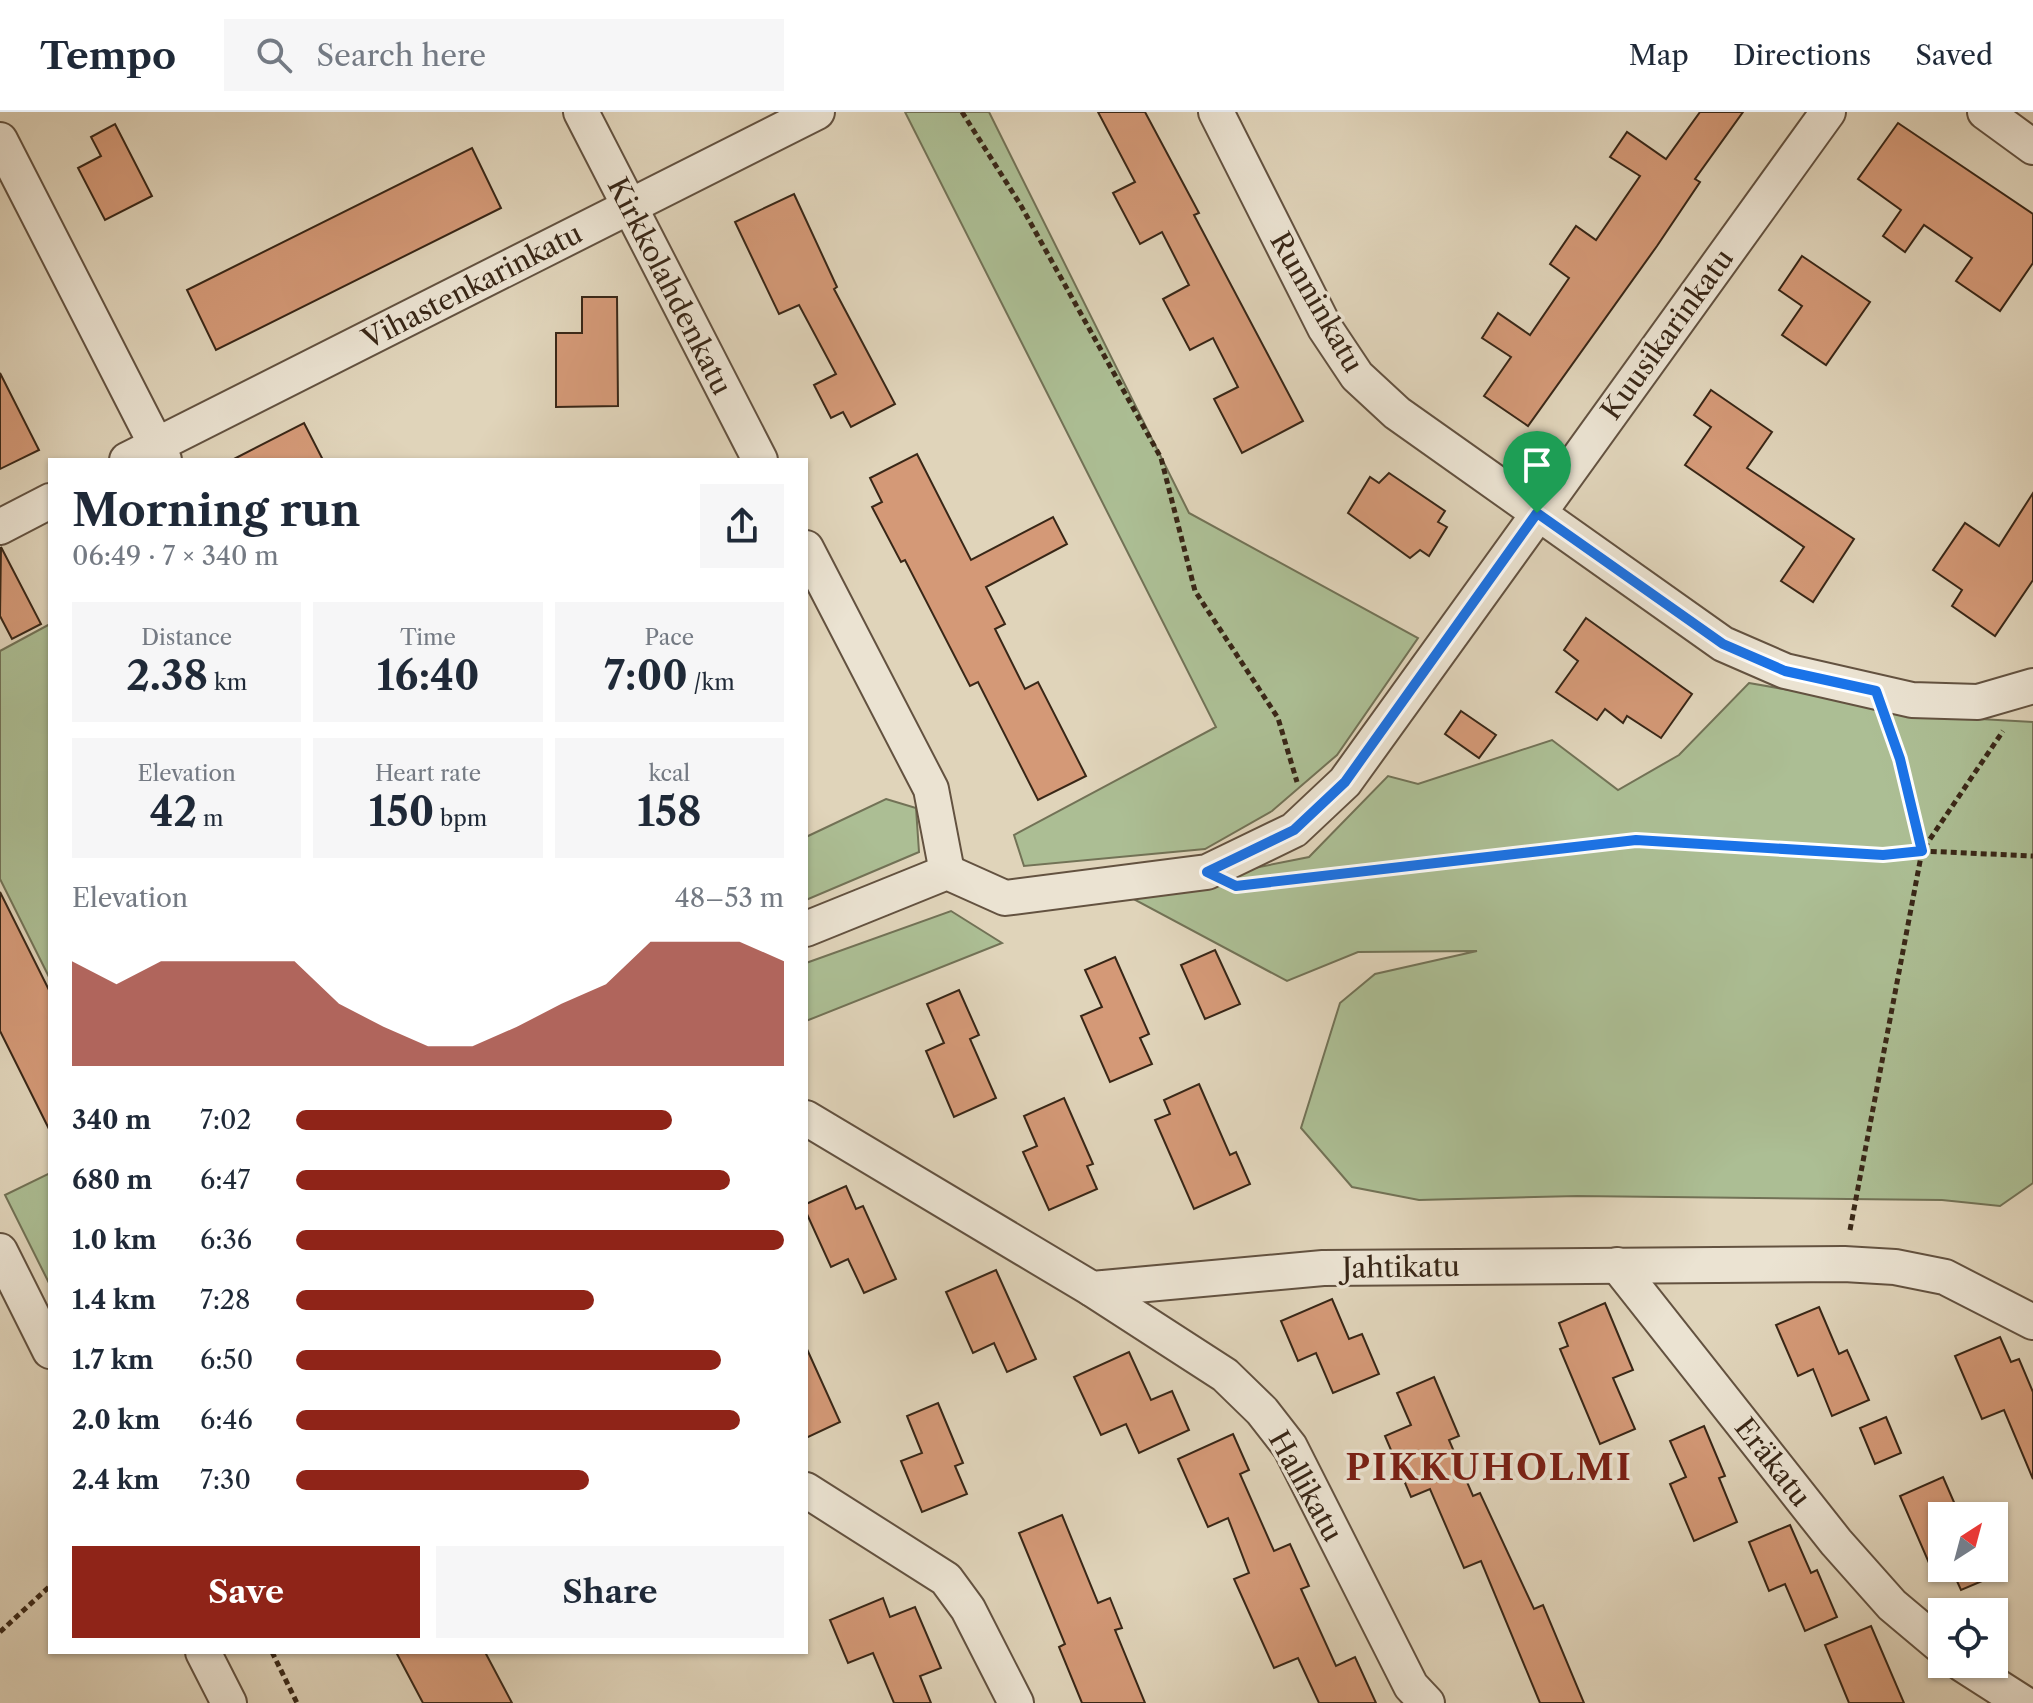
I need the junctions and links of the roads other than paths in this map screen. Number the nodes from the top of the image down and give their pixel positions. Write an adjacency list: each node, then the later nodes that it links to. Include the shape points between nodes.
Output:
1 (581, 112): 8 (street, Kirkkolahdenkatu)
2 (817, 112): 8 (street, Vihastenkarinkatu)
3 (1216, 112): 12 (street, Runninkatu, via 1325,328 1357,376 1397,413)
4 (1828, 112): 12 (street, Kuusikarinkatu)
5 (1985, 112): 7 (street)
6 (0, 140): 9 (street)
7 (2033, 147)
8 (629, 206): 9 (street, Vihastenkarinkatu); 10 (street, Kirkkolahdenkatu)
9 (149, 455)
10 (759, 458)
11 (48, 502): 13 (street)
12 (1537, 513): 15 (street, Runninkatu, via 1723,644 1785,671 1912,700 1978,702); 16 (street, Kuusikarinkatu, via 1345,782 1294,830 1207,872 1005,898)
13 (0, 527)
14 (808, 552): 16 (street, via 931,789)
15 (2033, 686)
16 (947, 872): 17 (street)
17 (808, 928)
18 (808, 1119): 21 (street)
19 (0, 1251): 23 (street)
20 (1617, 1265): 21 (street, Jahtikatu, via 1323,1268); 22 (street, Jahtikatu, via 1895,1267 1945,1277); 25 (street, Eräkatu, via 1836,1542 1892,1605)
21 (1092, 1289): 30 (street, Hallikatu, via 1225,1375 1262,1411 1290,1447 1411,1686)
22 (2033, 1322)
23 (48, 1347)
24 (808, 1491): 29 (street, via 946,1579 968,1609)
25 (1928, 1635)
26 (204, 1654): 28 (street)
27 (1984, 1678): 31 (street)
28 (229, 1703)
29 (1016, 1703)
30 (1427, 1703)
31 (2023, 1703)

